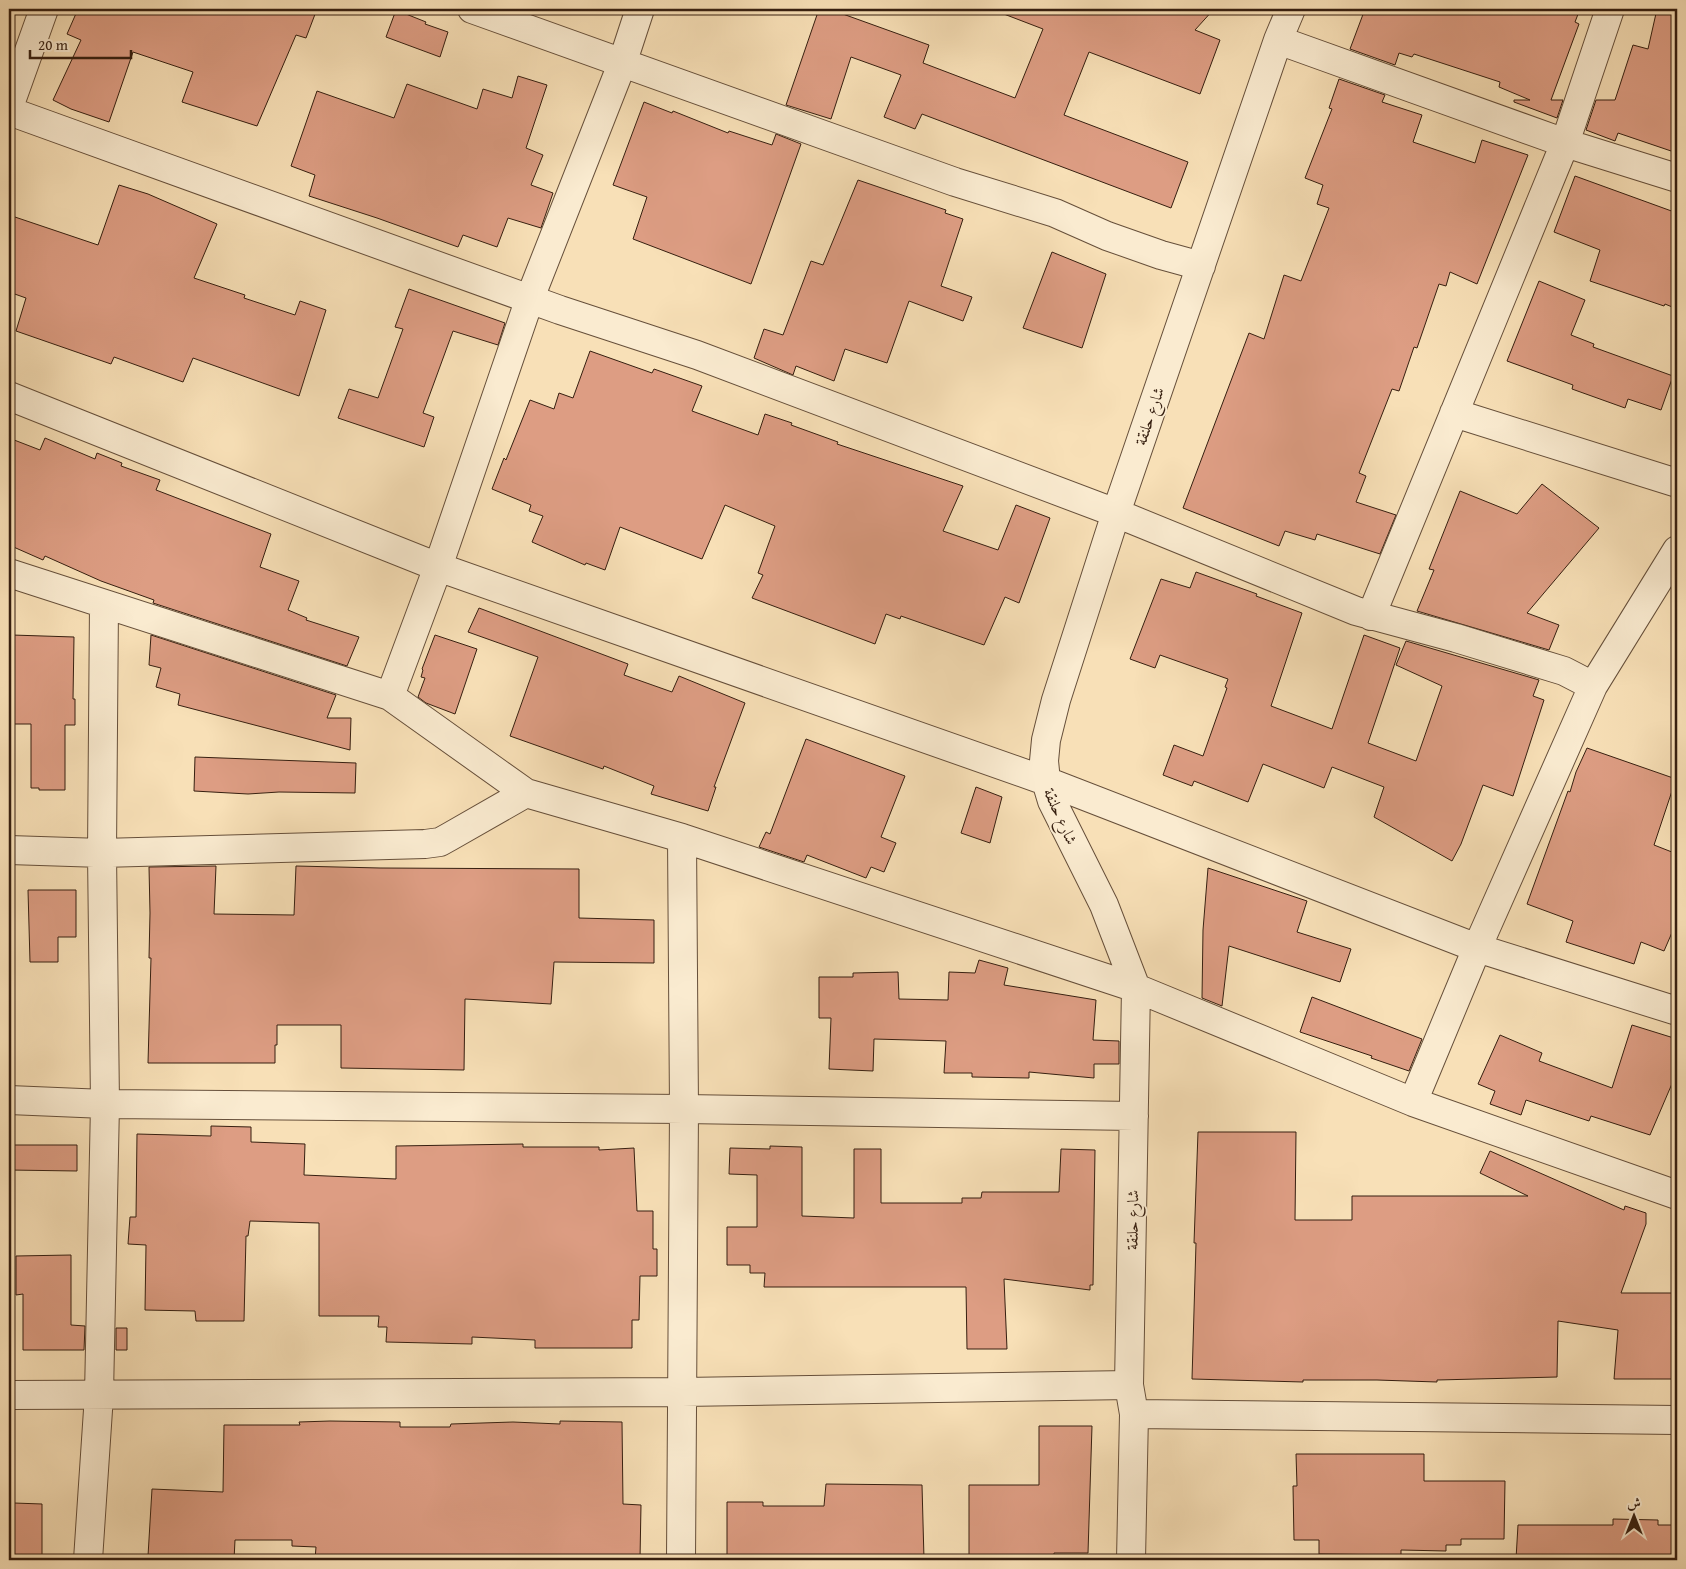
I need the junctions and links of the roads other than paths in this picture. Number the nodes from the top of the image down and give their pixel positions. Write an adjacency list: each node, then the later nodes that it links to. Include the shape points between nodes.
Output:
1 (44, 9): 8 (street)
2 (472, 9): 7 (street)
3 (640, 9): 7 (street)
4 (1291, 9): 6 (street, شارع حلنقة)
5 (1610, 9): 10 (street)
6 (1278, 40): 10 (street); 12 (street, شارع حلنقة)
7 (622, 64): 12 (street, via 955,182 1055,213 1161,255); 13 (street)
8 (9, 107)
9 (9, 111): 13 (street)
10 (1565, 143): 11 (street); 15 (street)
11 (1677, 178)
12 (1201, 266): 17 (street, شارع حلنقة)
13 (530, 298): 17 (street, via 697,355); 19 (street)
14 (9, 396): 19 (street)
15 (1454, 413): 16 (street); 22 (street)
16 (1677, 484)
17 (1116, 513): 22 (street); 25 (street, شارع حلنقة, via 1054,708 1046,740)
18 (1677, 550): 23 (street)
19 (438, 567): 24 (street); 25 (street)
20 (9, 574): 21 (street)
21 (104, 604): 24 (street); 29 (street)
22 (1371, 616): 23 (street, via 1564,671)
23 (1593, 686): 30 (street)
24 (390, 696): 26 (street)
25 (1046, 781): 30 (street); 31 (street, شارع حلنقة, via 1052,801 1104,905)
26 (526, 793): 27 (street); 29 (street, via 440,842)
27 (682, 838): 31 (street); 36 (street)
28 (9, 850): 29 (street)
29 (102, 853): 35 (street)
30 (1477, 948): 32 (street); 34 (street)
31 (1136, 988): 34 (street); 37 (street, شارع حلنقة)
32 (1677, 1011)
33 (9, 1100): 35 (street)
34 (1413, 1102): 38 (street)
35 (105, 1104): 36 (street); 42 (street)
36 (684, 1108): 37 (street); 40 (street)
37 (1134, 1116): 39 (street, شارع حلنقة)
38 (1677, 1195)
39 (1129, 1385): 40 (street); 43 (street, شارع حلنقة)
40 (682, 1392): 42 (street); 46 (street)
41 (9, 1395): 42 (street)
42 (99, 1395): 45 (street)
43 (1134, 1414): 44 (street); 47 (street, شارع حلنقة)
44 (1677, 1420)
45 (88, 1560)
46 (680, 1560)
47 (1131, 1560)

